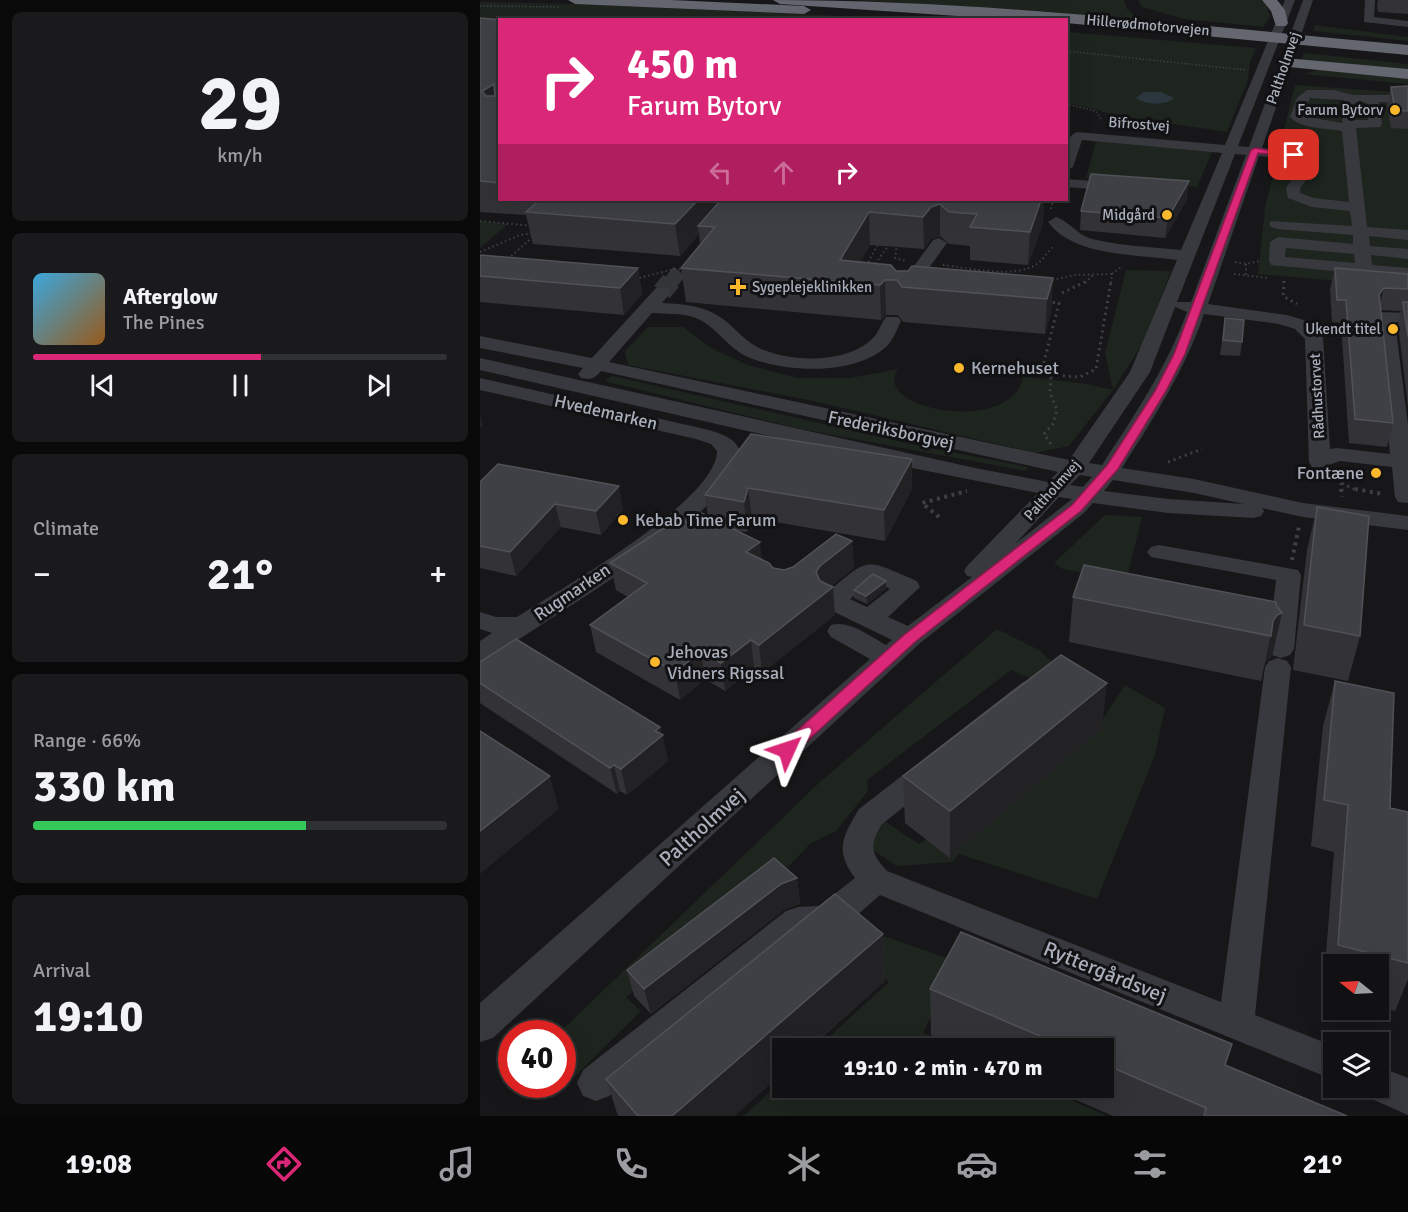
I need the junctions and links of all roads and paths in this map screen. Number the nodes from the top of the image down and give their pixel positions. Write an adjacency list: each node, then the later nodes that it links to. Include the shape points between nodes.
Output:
1 (575, 0): 9 (highway)
2 (780, 0): 10 (highway, Hillerødmotorvejen)
3 (1269, 0): 12 (highway, via 1278,10)
4 (1290, 0): 12 (street, Paltholmvej)
5 (1308, 0): 22 (street, Paltholmvej, via 1305,21)
6 (1371, 0): 7 (street); 13 (street, via 1368,20)
7 (1382, 1)
8 (1134, 8): 17 (highway, via 1182,21)
9 (924, 18)
10 (1058, 18)
11 (1068, 19): 18 (highway, Hillerødmotorvejen)
12 (1281, 23): 20 (street, Paltholmvej)
13 (1408, 24)
14 (1068, 28): 21 (highway, Hillerødmotorvejen)
15 (1361, 29): 16 (highway)
16 (1408, 35)
17 (1408, 43)
18 (1408, 50)
19 (1068, 51): 23 (path)
20 (1267, 59): 22 (street); 31 (street, Paltholmvej)
21 (1408, 60)
22 (1286, 61): 24 (highway); 32 (street, Paltholmvej)
23 (1246, 70)
24 (1408, 74)
25 (1354, 97): 26 (street); 29 (street, via 1349,101); 29 (street, via 1373,101 1375,124); 29 (street, via 1314,93 1303,98 1296,117)
26 (1408, 99)
27 (1068, 104): 28 (path, via 1096,111)
28 (1101, 119): 30 (street)
29 (1349, 126): 36 (street)
30 (1099, 138): 31 (street, Bifrostvej); 33 (street, Bifrostvej, via 1077,136)
31 (1231, 150): 32 (street); 51 (street, Paltholmvej)
32 (1255, 150): 36 (street, via 1294,155 1310,163 1293,188 1293,195 1299,199); 77 (street, Paltholmvej)
33 (1068, 161)
34 (1068, 183): 35 (street)
35 (1137, 188)
36 (1365, 208): 41 (street)
37 (480, 221): 40 (path)
38 (1056, 222): 51 (street, via 1086,243)
39 (1277, 224): 41 (street)
40 (534, 226)
41 (1360, 231): 42 (street); 48 (street)
42 (1408, 235)
43 (900, 239): 54 (path, via 896,245 897,260)
44 (880, 240): 55 (path)
45 (892, 241): 55 (path, via 875,264)
46 (939, 243): 54 (street)
47 (1053, 247): 59 (path, via 1039,262)
48 (1362, 250): 50 (street); 65 (street); 65 (street, via 1278,242 1277,261)
49 (480, 253): 53 (path, via 524,232 537,233)
50 (1408, 254)
51 (1187, 256): 75 (street, Paltholmvej)
52 (1238, 262): 64 (path, via 1246,264)
53 (503, 263)
54 (925, 263): 72 (street)
55 (867, 264): 61 (path)
56 (1127, 265): 63 (path)
57 (960, 268): 59 (path)
58 (686, 270): 66 (path)
59 (1015, 270): 67 (path)
60 (1408, 273): 65 (street)
61 (861, 274)
62 (1094, 274): 63 (path); 68 (path); 70 (path, via 1085,283)
63 (1113, 274): 83 (path, via 1096,369 1079,378)
64 (1246, 276)
65 (1366, 278)
66 (632, 280)
67 (1012, 281)
68 (1043, 282)
69 (662, 292): 76 (street)
70 (1062, 293)
71 (1060, 298): 74 (path)
72 (903, 299)
73 (1047, 302): 74 (path)
74 (1059, 303): 83 (path, via 1044,362)
75 (1169, 304): 77 (street, Rådhustorvet); 92 (street, Paltholmvej, via 1140,372)
76 (648, 308): 79 (street, via 706,316 752,352 803,363 852,358 869,350 882,340); 82 (street)
77 (1198, 308): 89 (street, Rådhustorvet, via 1281,319 1301,325 1314,338); 93 (street, Paltholmvej, via 1160,391)
78 (1408, 318): 90 (street, via 1385,316)
79 (892, 321)
80 (480, 342): 82 (street, Frederiksborgvej)
81 (480, 364): 84 (street, Frederiksborgvej)
82 (598, 365): 84 (street); 92 (street, Frederiksborgvej)
83 (1051, 375): 88 (path, via 1048,386 1059,412 1058,420 1044,434)
84 (578, 383): 95 (street, Frederiksborgvej, via 824,441)
85 (480, 384): 86 (street, Hvedemarken, via 702,434)
86 (728, 449): 109 (street, Rugmarken, via 728,461 720,476 693,507 650,541)
87 (1202, 449): 91 (path)
88 (1056, 450)
89 (1329, 458): 90 (street); 94 (path)
90 (1404, 462): 99 (street)
91 (1161, 465)
92 (1074, 468): 93 (street, Frederiksborgvej); 95 (street, Paltholmvej)
93 (1108, 473): 97 (street, Paltholmvej); 100 (street, Frederiksborgvej, via 1194,486)
94 (1341, 483): 98 (path); 99 (path, via 1358,491)
95 (1055, 489): 97 (street, Frederiksborgvej); 111 (street, Paltholmvej)
96 (973, 491): 101 (path, via 922,503)
97 (1089, 495): 100 (street, Frederiksborgvej, via 1143,504 1278,513); 111 (street, Paltholmvej)
98 (1342, 497)
99 (1407, 497)
100 (1303, 510): 102 (street, Frederiksborgvej); 104 (path)
101 (939, 517)
102 (1408, 523)
103 (1159, 552): 104 (street)
104 (1289, 575): 106 (street)
105 (1226, 605): 106 (street)
106 (1284, 616): 115 (street)
107 (869, 619): 111 (street)
108 (480, 621): 109 (street)
109 (523, 625): 112 (street, Rugmarken)
110 (840, 631): 111 (street)
111 (907, 641): 116 (street, Paltholmvej)
112 (480, 653)
113 (1033, 689): 114 (street, via 870,817 856,840 859,863)
114 (876, 880): 115 (street, Ryttergårdsvej); 118 (street, via 825,920 798,921)
115 (1236, 1024): 117 (street, Ryttergårdsvej)
116 (480, 1026)
117 (1323, 1059)
118 (596, 1083)
119 (1389, 1088): 120 (street)
120 (1408, 1097)

